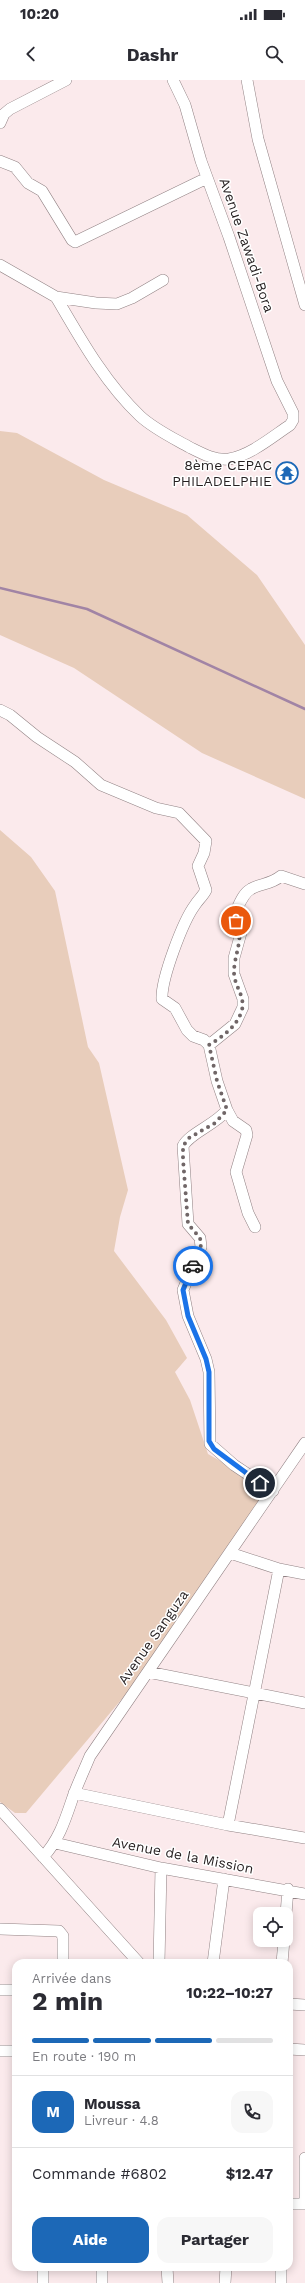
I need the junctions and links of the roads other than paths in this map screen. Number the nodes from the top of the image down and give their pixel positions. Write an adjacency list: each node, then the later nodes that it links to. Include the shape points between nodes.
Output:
1 (66, 80): 4 (street)
2 (173, 80): 6 (street, Avenue Zawadi-Bora, via 185,105)
3 (247, 80): 8 (street, via 258,139)
4 (1, 115)
5 (0, 161): 6 (street, via 15,167 28,183 42,191 75,242)
6 (207, 178): 10 (street, Avenue Zawadi-Bora, via 277,381 293,413 290,425 249,452 229,459 202,453 166,435 141,416 109,379)
7 (0, 265): 10 (street)
8 (301, 274): 11 (street)
9 (163, 280): 10 (street, via 117,304)
10 (56, 297)
11 (305, 304)
12 (0, 710): 14 (street, via 75,762 101,785 156,808 179,813 192,829 204,838 205,846 198,871 206,890 194,905 181,933 161,992 162,998 180,1014 187,1030)
13 (305, 884): 14 (street, via 281,876 273,883 251,889 241,900 235,912 241,933 234,958 234,974 243,999 243,1007 235,1024)
14 (209, 1045): 15 (street)
15 (227, 1110): 16 (street, via 233,1121 247,1133 236,1172); 18 (street, via 215,1123 189,1138 183,1146 188,1224 200,1238 201,1244 200,1252 184,1283 184,1298 209,1372 210,1444 234,1465)
16 (255, 1228)
17 (305, 1443): 18 (street, Avenue Sanguza)
18 (273, 1492): 19 (street, Avenue Sanguza)
19 (230, 1553): 20 (street); 22 (street, Avenue Sanguza)
20 (279, 1568): 21 (street); 23 (street)
21 (305, 1574)
22 (148, 1672): 23 (street); 25 (street, Avenue Sanguza, via 90,1756)
23 (253, 1693): 24 (street); 29 (street)
24 (305, 1703)
25 (74, 1793): 29 (street); 31 (street, Avenue Sanguza)
26 (0, 1809): 28 (street)
27 (0, 1821): 28 (street)
28 (13, 1824): 32 (street)
29 (228, 1824): 30 (street)
30 (305, 1838)
31 (55, 1843): 32 (street, Avenue Sanguza); 33 (street, Avenue de la Mission)
32 (43, 1857): 41 (street)
33 (161, 1868): 34 (street, Avenue de la Mission); 42 (street)
34 (224, 1879): 35 (street, Avenue de la Mission); 43 (street)
35 (288, 1889): 36 (street, Avenue de la Mission); 37 (street)
36 (305, 1894)
37 (287, 1907)
38 (0, 1929): 40 (street, via 59,1931 63,1936)
39 (283, 1947): 44 (street)
40 (63, 1959)
41 (135, 1959)
42 (159, 1959)
43 (214, 1959)
44 (282, 1959)
45 (0, 1990): 46 (street)
46 (12, 1990)
47 (293, 2004): 48 (street)
48 (305, 2005)
49 (293, 2049): 50 (street)
50 (305, 2050)
51 (0, 2051): 52 (street)
52 (12, 2051)
53 (305, 2158): 55 (street)
54 (293, 2204): 55 (street)
55 (305, 2204)
56 (42, 2271): 61 (street)
57 (102, 2271): 62 (street)
58 (167, 2271): 63 (street)
59 (226, 2271): 64 (street)
60 (281, 2271): 65 (street)
61 (43, 2283)
62 (102, 2283)
63 (168, 2283)
64 (225, 2283)
65 (282, 2283)

